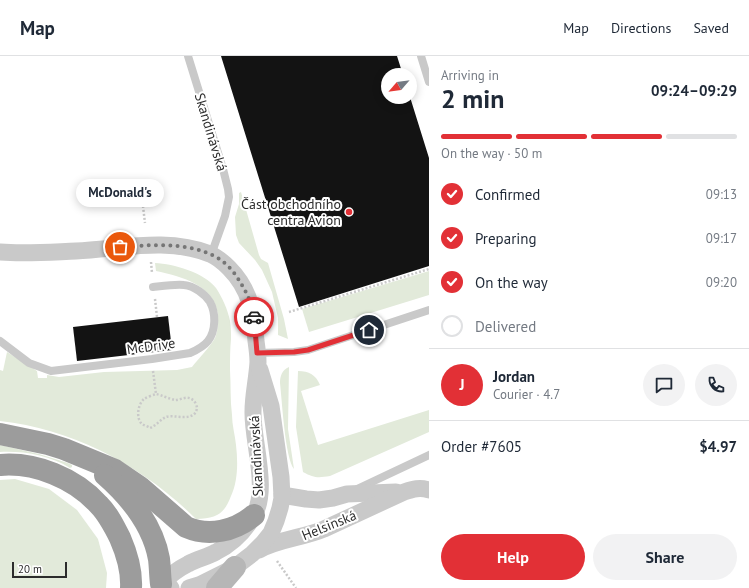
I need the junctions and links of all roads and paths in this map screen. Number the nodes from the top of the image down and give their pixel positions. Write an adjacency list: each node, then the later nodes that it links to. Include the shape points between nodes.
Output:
1 (188, 56): 7 (lane, Skandinávská, via 229,197)
2 (421, 56): 3 (lane)
3 (429, 82)
4 (142, 198): 5 (path)
5 (145, 223)
6 (0, 252): 7 (street, Skandinávská, via 76,251 149,245 176,246)
7 (211, 254): 16 (street, Skandinávská, via 232,271 248,296 253,312)
8 (151, 262): 10 (path)
9 (429, 269): 13 (path)
10 (152, 273)
11 (154, 290): 14 (path); 15 (lane, McDrive, via 184,285 196,289 206,297 213,309 214,322 213,332 204,345 190,353 152,360 51,371 29,363)
12 (429, 310): 16 (lane, via 308,350)
13 (289, 312)
14 (157, 317)
15 (0, 341)
16 (257, 358): 26 (street, Skandinávská, via 271,406 282,477); 27 (street, Skandinávská, via 253,411 260,491)
17 (153, 371): 18 (path)
18 (156, 394): 18 (path, via 175,400 185,397 193,400 196,404 195,412 189,417 166,417 150,428 141,423 138,412 145,399)
19 (0, 434): 21 (highway, via 48,444)
20 (429, 455): 25 (lane)
21 (88, 459): 27 (highway, via 128,478 192,530 227,530); 32 (highway, via 119,488 144,520 156,545)
22 (0, 465): 29 (highway, via 21,465 48,472 85,491 99,504 110,520)
23 (429, 490): 24 (street, Helsinská, via 423,488)
24 (404, 492): 25 (street, Helsinská); 28 (street, Helsinská, via 324,530 265,546)
25 (348, 494): 26 (street, Helsinská, via 319,500)
26 (282, 496): 28 (street, Skandinávská, via 271,533)
27 (254, 515): 32 (street, Skandinávská, via 232,542 174,572)
28 (252, 554): 31 (street, Skandinávská)
29 (127, 557): 32 (highway); 33 (highway)
30 (275, 559): 36 (path)
31 (235, 567): 34 (street, Skandinávská); 35 (main road)
32 (162, 587)
33 (131, 588)
34 (189, 588)
35 (217, 588)
36 (296, 588)

